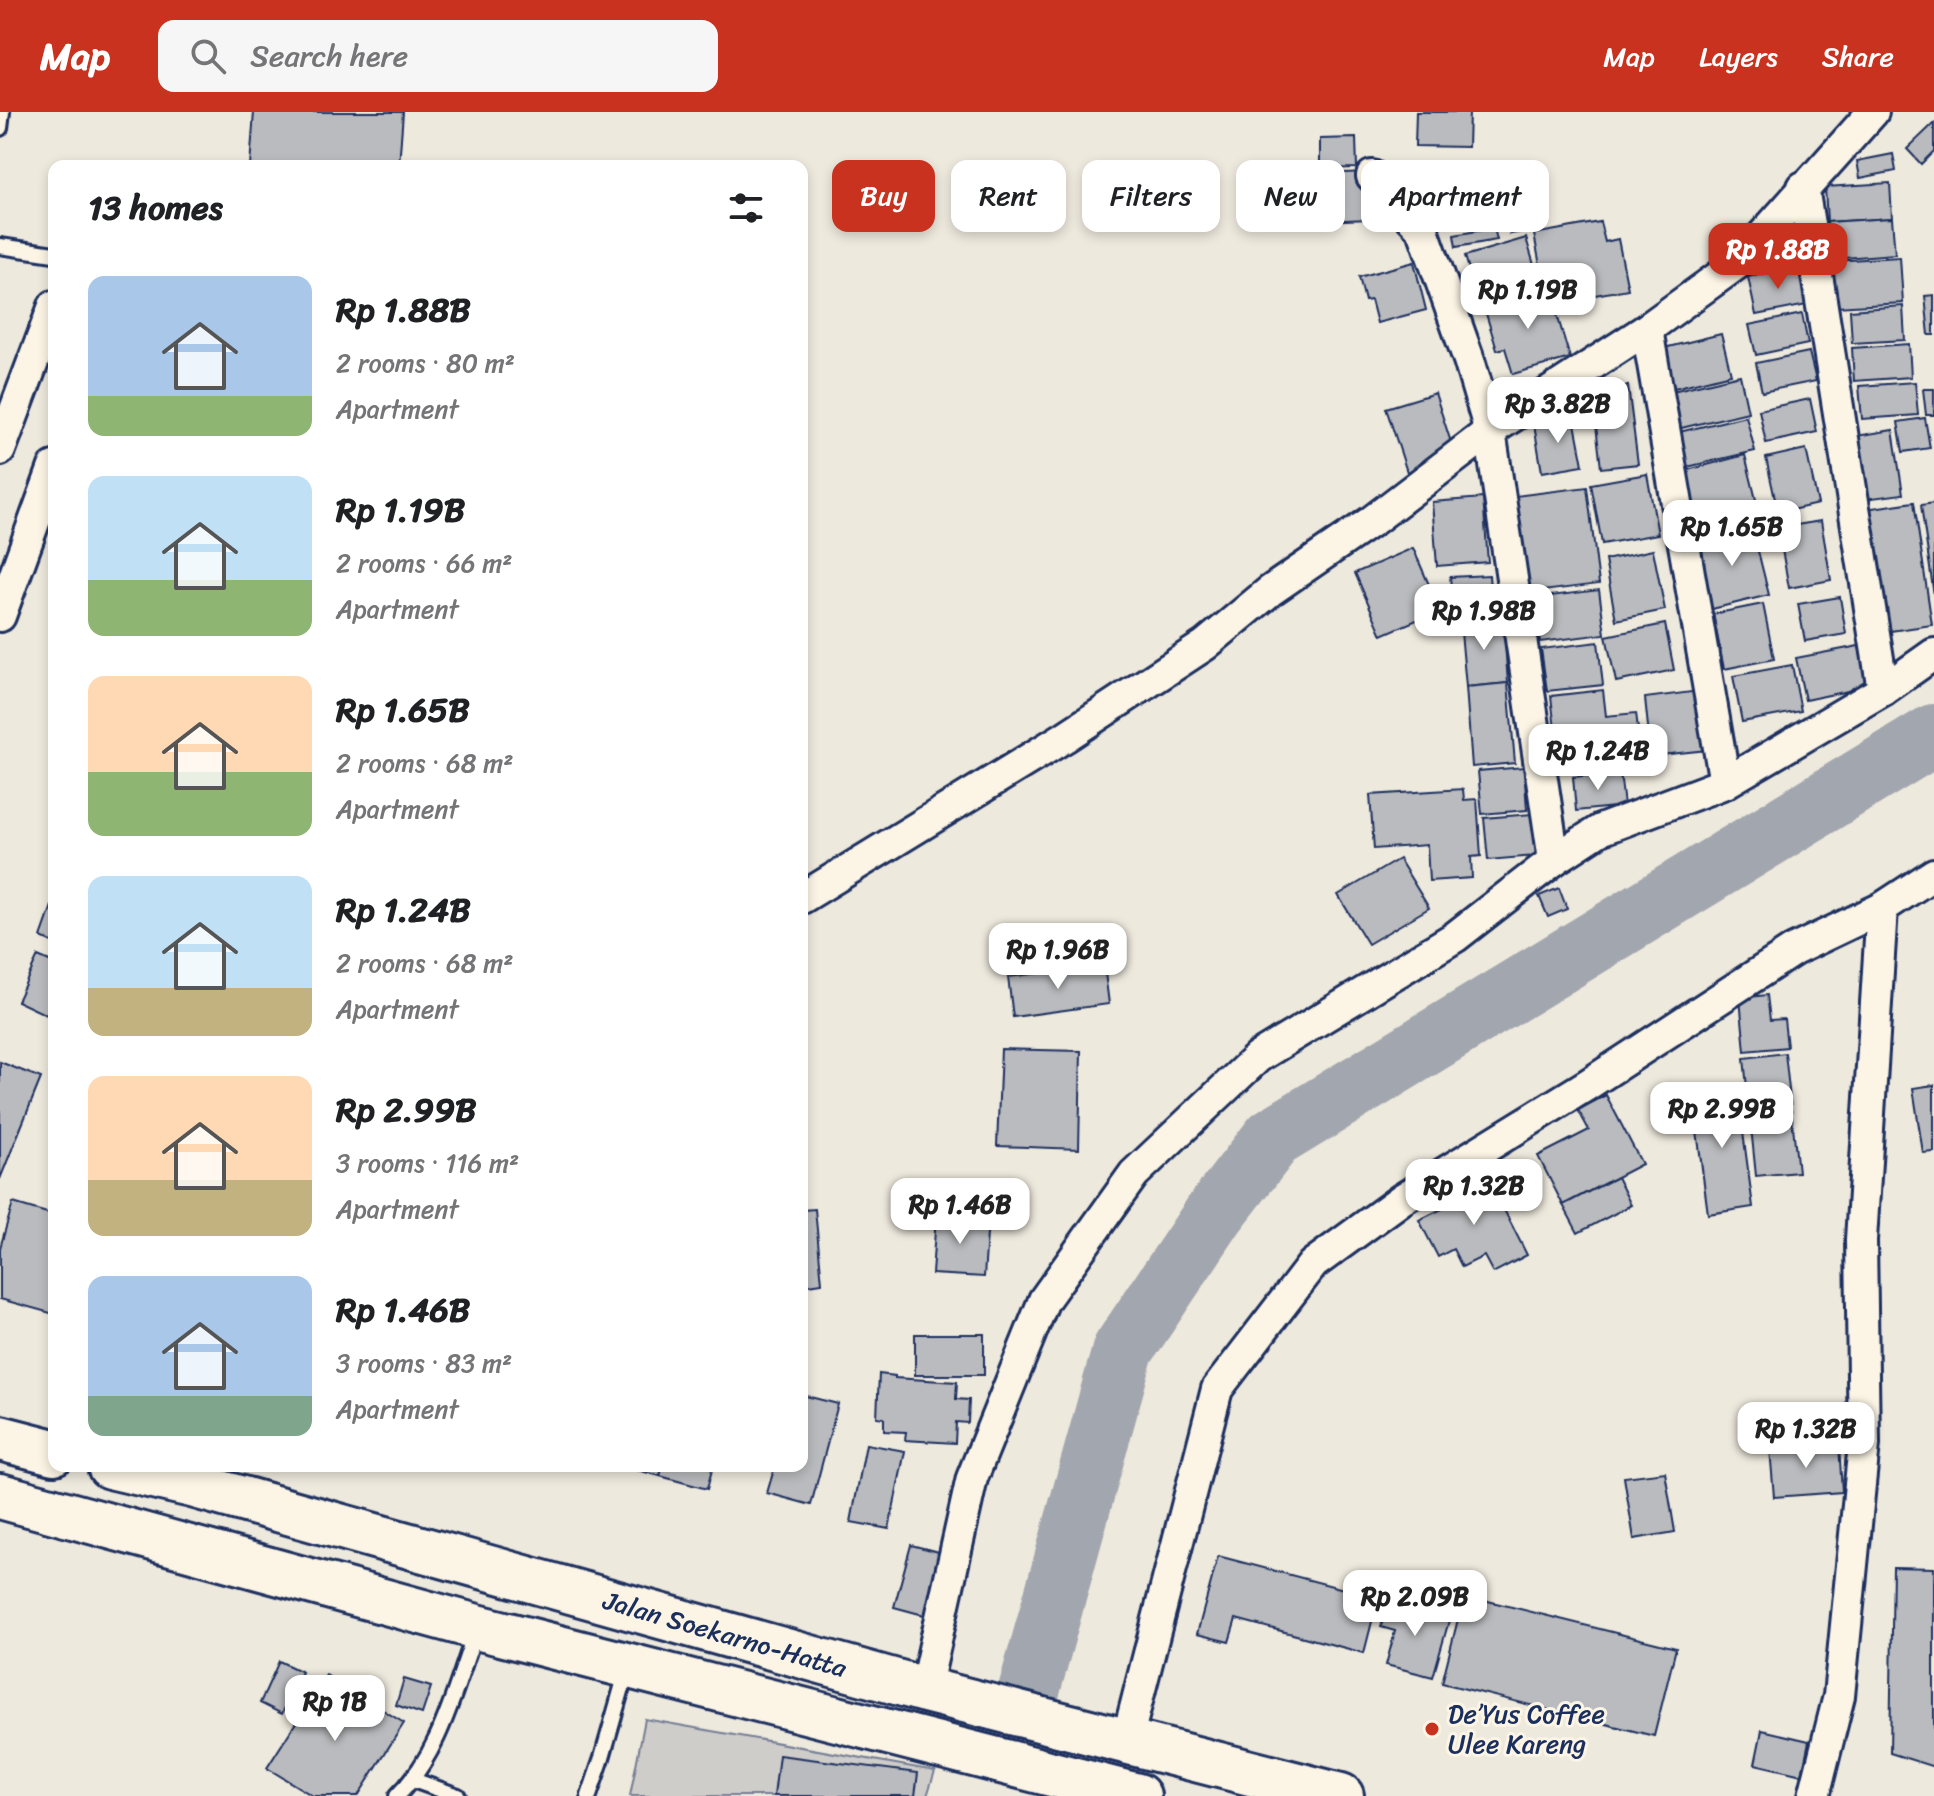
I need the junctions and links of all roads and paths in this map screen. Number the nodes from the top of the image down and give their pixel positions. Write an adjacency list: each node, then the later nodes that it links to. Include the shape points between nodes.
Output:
1 (2, 112): 3 (lane)
2 (1873, 112): 4 (street)
3 (0, 128)
4 (1803, 187): 9 (street, via 1738,263); 15 (street)
5 (1424, 232): 10 (street)
6 (0, 246): 7 (lane)
7 (48, 253)
8 (48, 322): 11 (street)
9 (1647, 329): 10 (street); 16 (street)
10 (1490, 431): 17 (street); 19 (street, via 1270,591 1205,645)
11 (0, 450)
12 (48, 484): 13 (street)
13 (0, 616)
14 (1934, 654): 15 (street)
15 (1883, 690): 16 (street)
16 (1725, 783): 17 (street, via 1600,830)
17 (1554, 860): 29 (street, via 1455,937 1258,1057 1134,1174 1044,1300 972,1478)
18 (1934, 874): 20 (street)
19 (808, 894)
20 (1882, 908): 30 (street, via 1794,950 1402,1199 1313,1264 1217,1389); 37 (street, via 1861,1240 1864,1444 1839,1696)
21 (0, 1438): 22 (highway)
22 (48, 1450)
23 (142, 1472): 24 (highway, Jalan Soekarno-Hatta)
24 (192, 1485): 26 (highway); 29 (highway, Jalan Soekarno-Hatta)
25 (0, 1496): 26 (highway, Jalan Soekarno-Hatta)
26 (180, 1544): 27 (highway, Jalan Soekarno-Hatta)
27 (477, 1627): 28 (highway, Jalan Soekarno-Hatta); 31 (lane, via 438,1736)
28 (628, 1666): 34 (lane); 35 (highway, Jalan Soekarno-Hatta)
29 (925, 1690): 30 (highway, Jalan Soekarno-Hatta)
30 (1127, 1740): 36 (highway, Jalan Soekarno-Hatta)
31 (413, 1780): 32 (lane); 33 (lane)
32 (397, 1796)
33 (458, 1796)
34 (589, 1796)
35 (1138, 1796)
36 (1341, 1796)
37 (1814, 1796)

